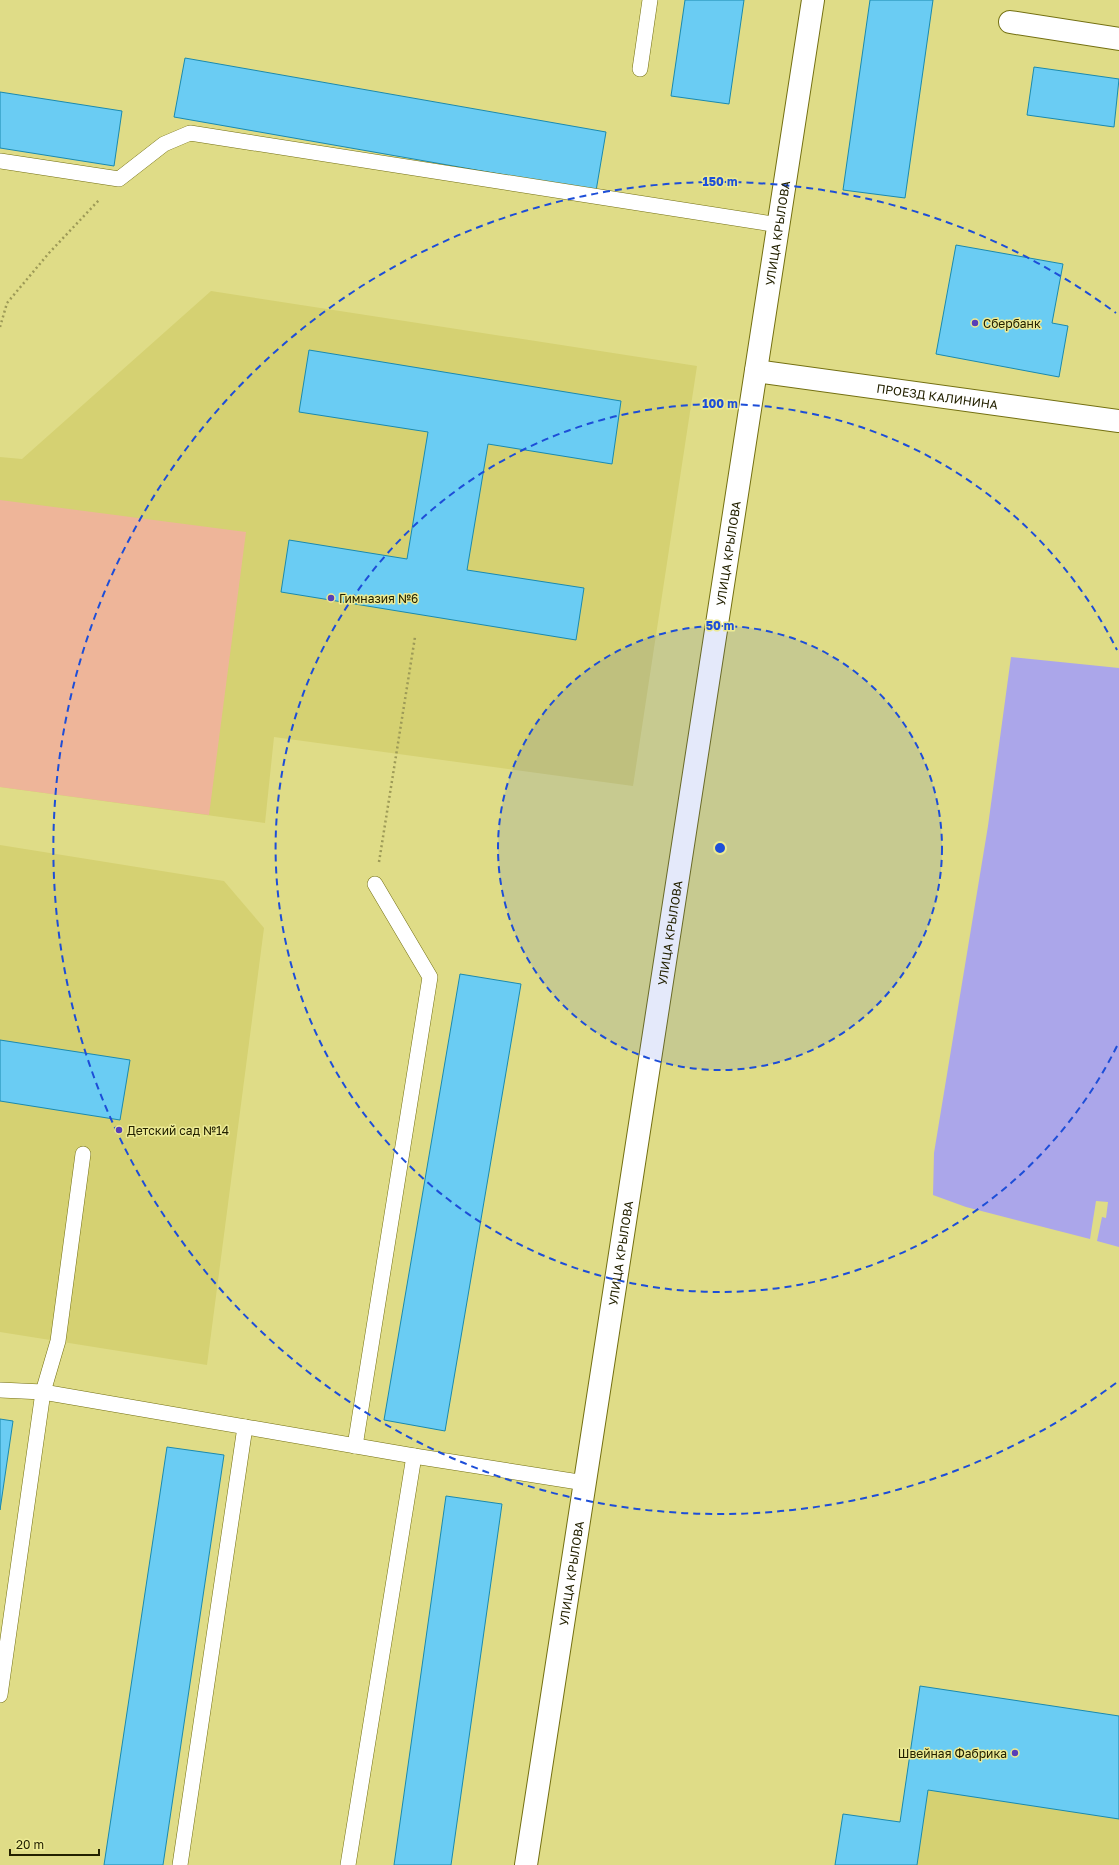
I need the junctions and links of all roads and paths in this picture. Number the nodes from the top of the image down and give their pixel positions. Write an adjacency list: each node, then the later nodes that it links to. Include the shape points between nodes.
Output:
1 (650, 0): 5 (lane)
2 (813, 0): 8 (street, УЛИЦА КРЫЛОВА)
3 (1010, 22): 4 (street)
4 (1119, 39)
5 (640, 69)
6 (0, 161): 7 (lane)
7 (119, 179): 8 (lane, via 164,144 190,133); 9 (path, via 49,253 7,303)
8 (778, 225): 10 (street, УЛИЦА КРЫЛОВА)
9 (0, 328)
10 (756, 371): 11 (street, ПРОЕЗД КАЛИНИНА); 20 (street, УЛИЦА КРЫЛОВА)
11 (1119, 420)
12 (415, 637): 13 (path)
13 (375, 884): 18 (lane, via 430,977)
14 (83, 1154): 16 (lane, via 58,1341)
15 (0, 1390): 16 (lane)
16 (43, 1392): 17 (lane); 21 (lane)
17 (245, 1427): 18 (lane); 22 (lane)
18 (355, 1446): 19 (lane)
19 (414, 1456): 20 (lane); 23 (lane)
20 (585, 1483): 24 (street, УЛИЦА КРЫЛОВА)
21 (0, 1695)
22 (180, 1865)
23 (348, 1865)
24 (526, 1865)

